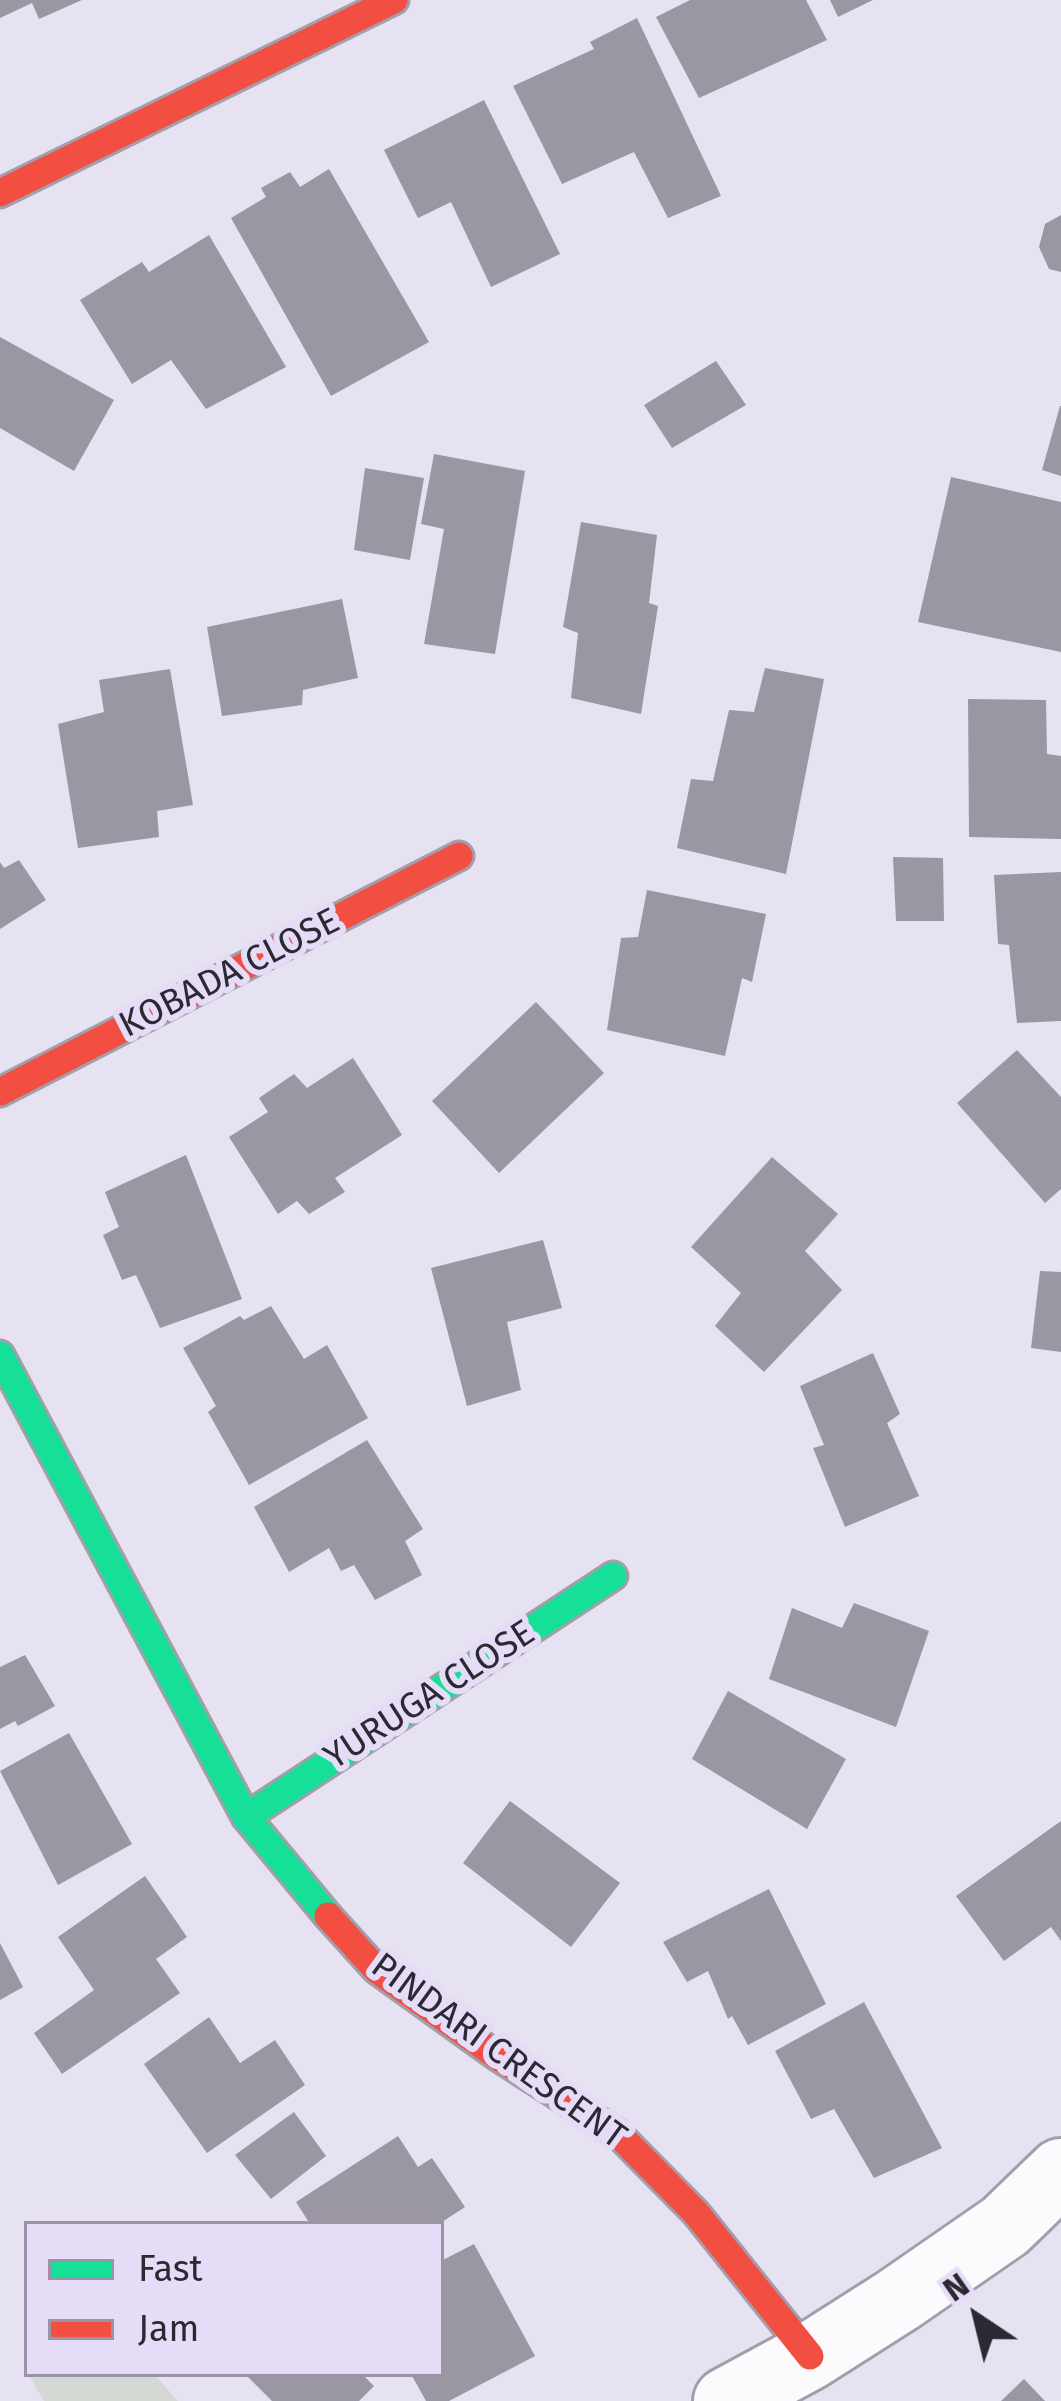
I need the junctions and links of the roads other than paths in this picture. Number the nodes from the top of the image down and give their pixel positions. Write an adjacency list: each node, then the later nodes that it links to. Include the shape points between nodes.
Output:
1 (394, 0): 2 (street)
2 (0, 193)
3 (459, 856): 4 (street, KOBADA CLOSE)
4 (0, 1092)
5 (0, 1355): 7 (street, PINDARI CRESCENT)
6 (613, 1576): 7 (street, YURUGA CLOSE)
7 (246, 1817): 9 (street, PINDARI CRESCENT, via 376,1969 617,2133 696,2213)
8 (1061, 2172): 9 (street, via 1005,2226)
9 (810, 2356): 10 (street)
10 (727, 2401)

